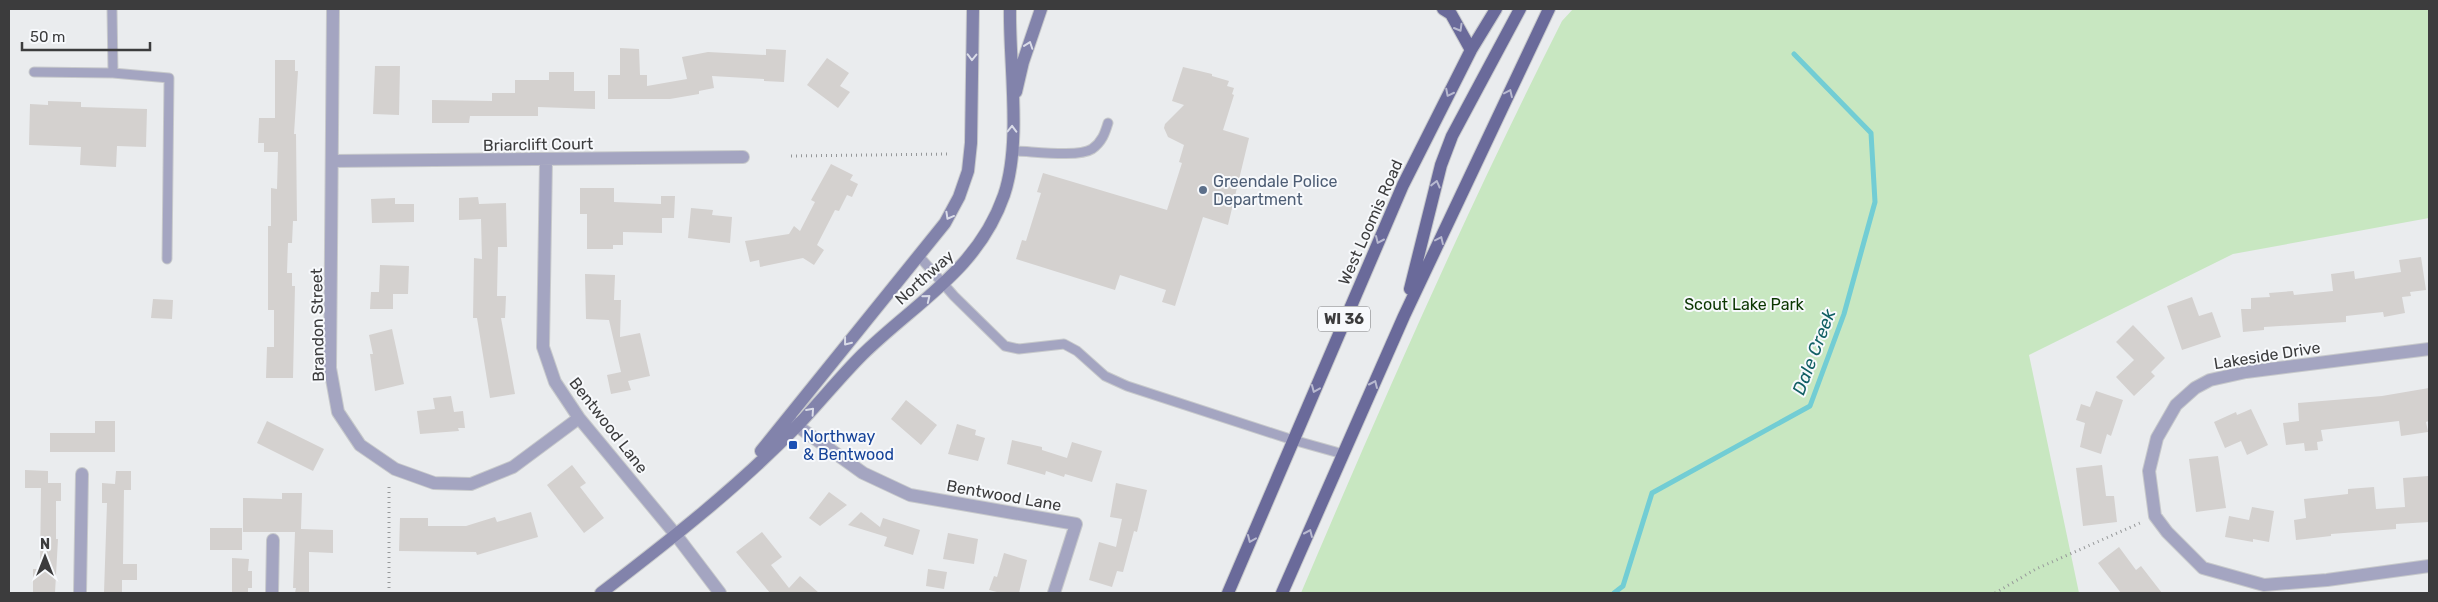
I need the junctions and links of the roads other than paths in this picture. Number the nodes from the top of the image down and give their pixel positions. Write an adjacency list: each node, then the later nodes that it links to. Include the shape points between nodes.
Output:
1 (112, 9): 12 (lane)
2 (333, 9): 18 (street, Brandon Street)
3 (973, 9): 19 (street, Northway, one-way to 19, via 972,143 968,171 945,223)
4 (1010, 9): 13 (street, Northway)
5 (1041, 9): 13 (street, one-way to 5, via 1022,62)
6 (1444, 9): 10 (main road, one-way to 10, via 1451,14)
7 (1496, 9): 10 (main road, West Loomis Road / WI 36)
8 (1520, 9): 22 (main road, one-way to 8, via 1441,165 1452,136)
9 (1549, 9): 22 (main road, one-way to 9)
10 (1471, 50): 27 (main road, West Loomis Road / WI 36, one-way to 27, via 1403,185)
11 (34, 72): 12 (lane)
12 (113, 74): 20 (lane, via 169,78)
13 (1012, 109): 15 (street, Northway, one-way to 13)
14 (1108, 123): 15 (lane, via 1103,138 1092,150 1078,153)
15 (1012, 151): 21 (street, Northway, via 1004,194 992,222 972,256)
16 (743, 157): 17 (street, Briarclift Court)
17 (546, 160): 18 (street, Briarclift Court); 24 (street, Bentwood Lane, via 543,347 555,382)
18 (333, 161): 24 (street, Brandon Street, via 330,368 338,412 360,445 395,470 434,482 472,484 514,468)
19 (918, 255): 21 (lane); 25 (street, Northway, one-way to 25)
20 (167, 259)
21 (943, 285): 26 (street, Northway, one-way to 21, via 861,356); 27 (lane, via 1005,346 1019,349 1064,344 1105,376 1127,386)
22 (1404, 316): 28 (main road, one-way to 22)
23 (2429, 349): 33 (street, Lakeside Drive, via 2246,372 2210,380 2176,405 2157,438 2149,471 2155,516 2203,568 2264,585)
24 (579, 418): 31 (street, Bentwood Lane)
25 (787, 418): 26 (street, Bentwood Lane); 30 (street, Northway)
26 (798, 426): 30 (street, Northway); 38 (street, Bentwood Lane, via 863,473 910,495 1076,524)
27 (1293, 440): 28 (lane); 39 (main road, West Loomis Road / WI 36, one-way to 39)
28 (1343, 454): 40 (main road, one-way to 28)
29 (82, 474): 34 (street)
30 (738, 481): 31 (street, Northway)
31 (676, 535): 36 (street, Northway); 37 (street, Bentwood Lane)
32 (273, 540): 35 (street)
33 (2429, 566)
34 (80, 593)
35 (272, 593)
36 (602, 593)
37 (720, 593)
38 (1054, 593)
39 (1228, 593)
40 (1282, 593)

